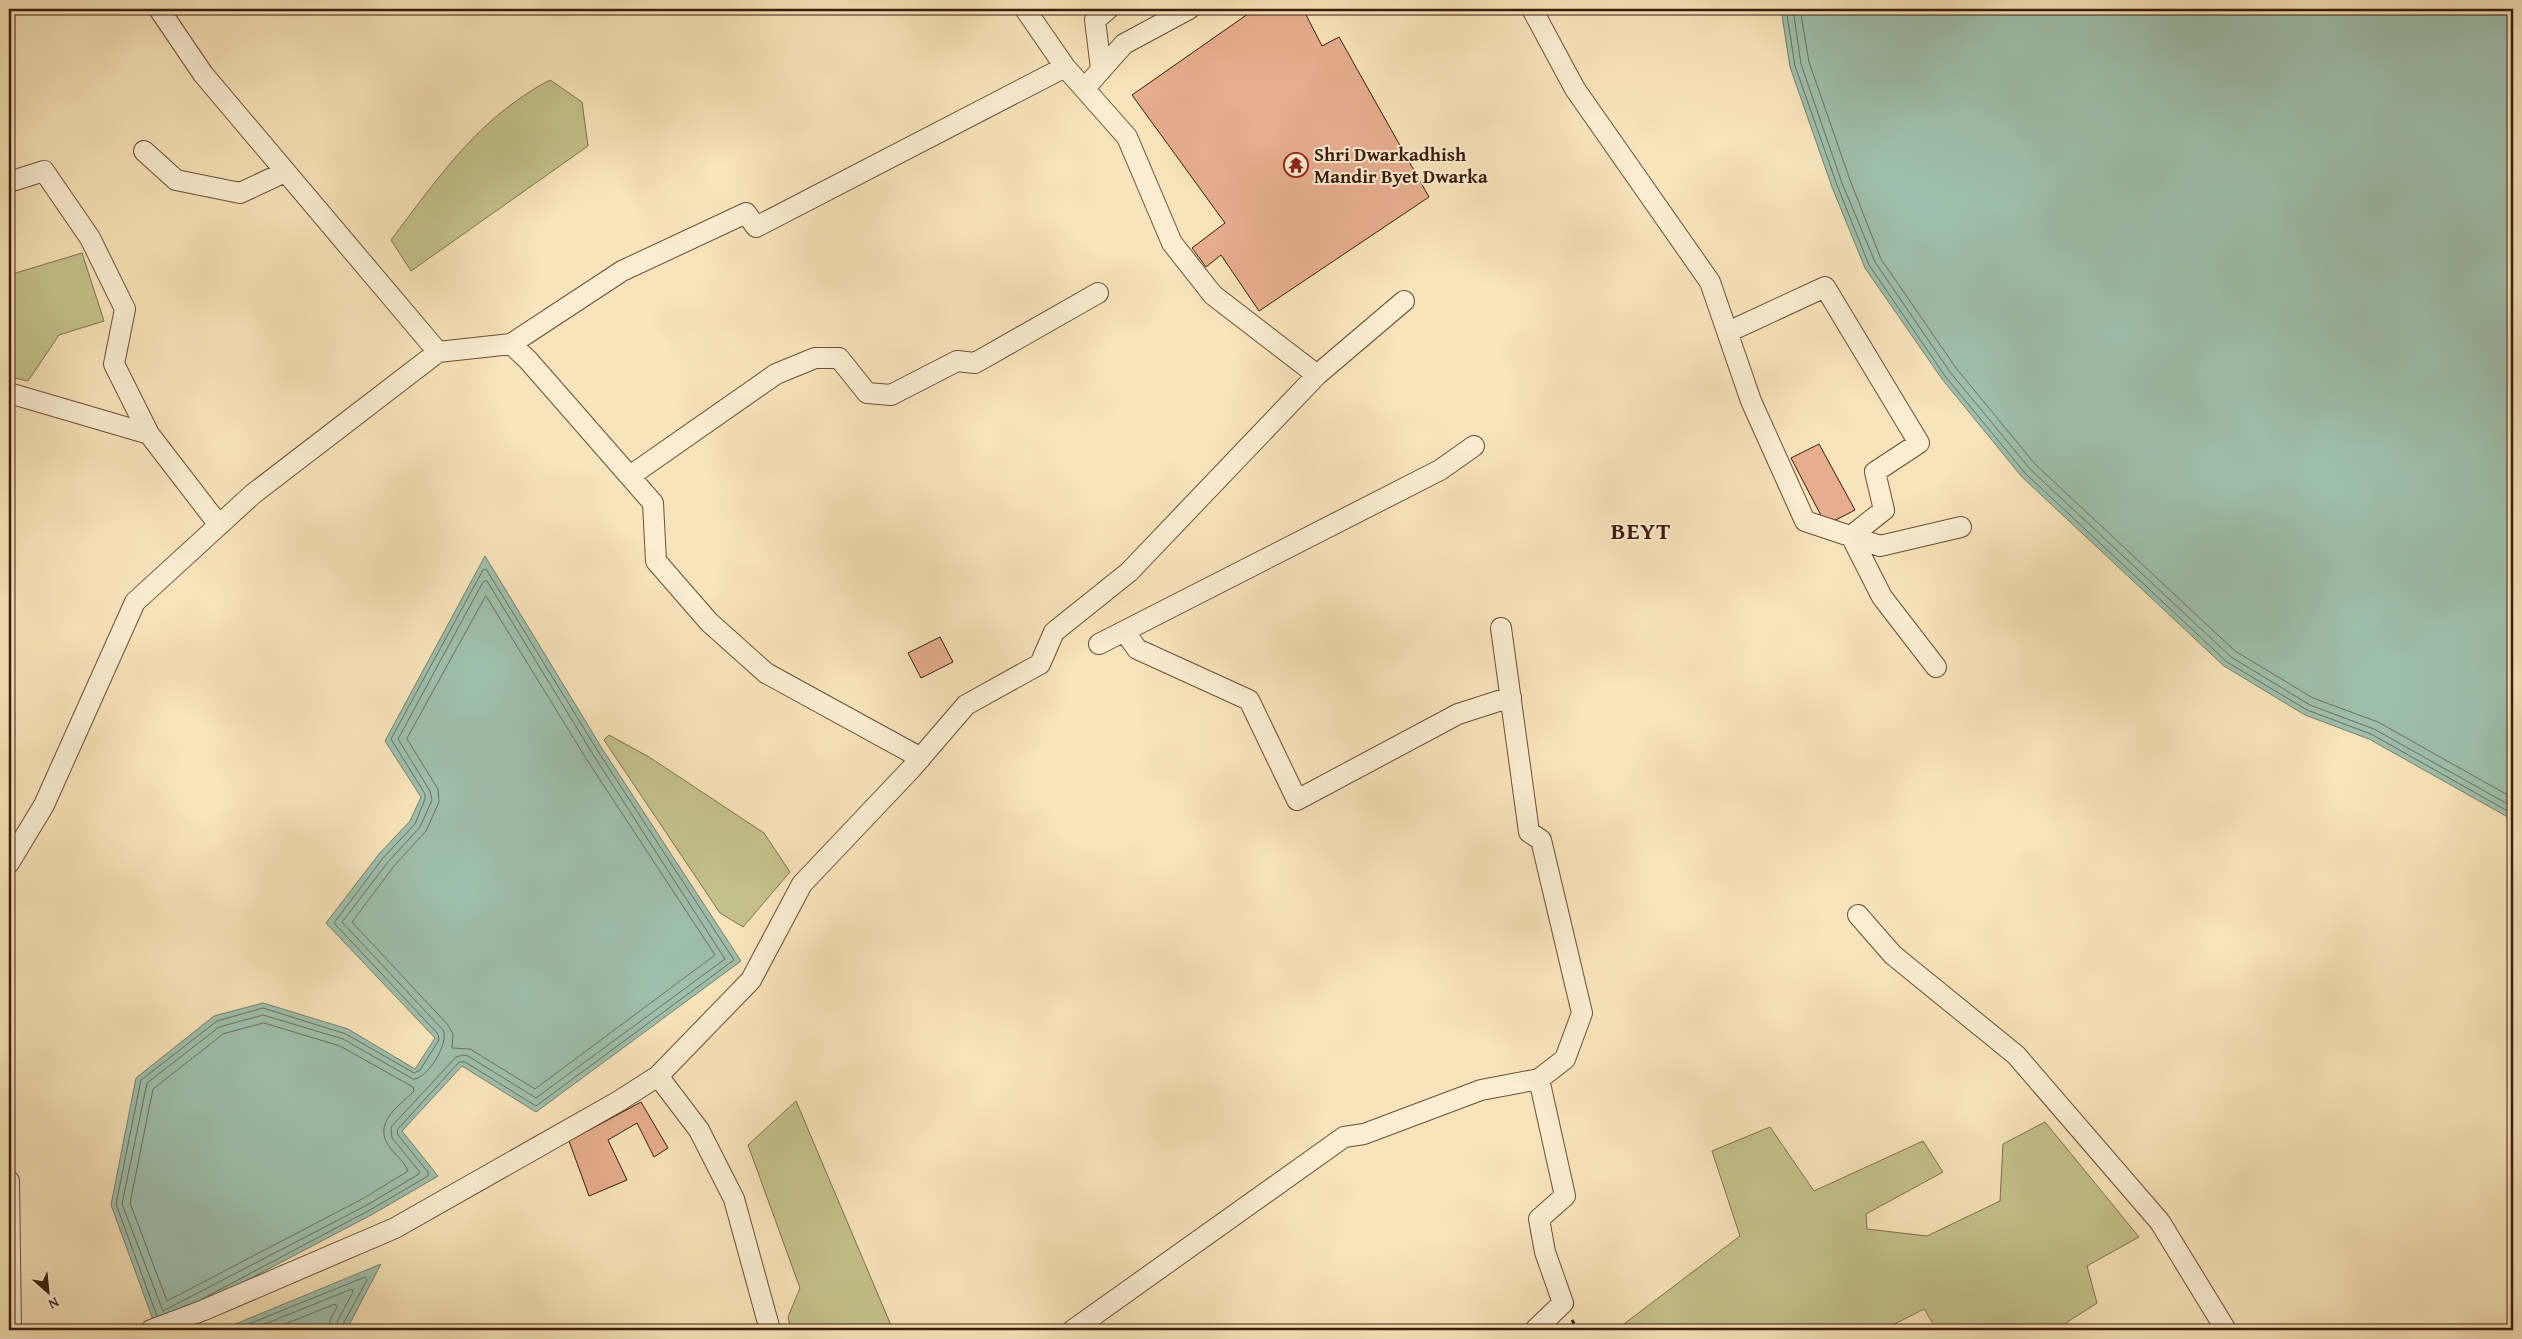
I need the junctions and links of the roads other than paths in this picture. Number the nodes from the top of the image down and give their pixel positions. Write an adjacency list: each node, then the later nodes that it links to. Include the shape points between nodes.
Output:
1 (159, 9): 2 (street); 11 (street, via 202,74)
2 (164, 9)
3 (1025, 9): 7 (street)
4 (1108, 9): 8 (street, via 1095,20)
5 (1190, 9): 8 (street, via 1124,44)
6 (1532, 9): 15 (street, via 1575,89 1710,282)
7 (1065, 68): 9 (street); 16 (street, via 756,227 746,213 622,271)
8 (1101, 70): 9 (street)
9 (1085, 88): 18 (street, via 1127,137 1172,243 1213,295)
10 (144, 152): 11 (street, via 176,180 240,193)
11 (285, 172): 17 (street)
12 (9, 182): 20 (street, via 44,171 90,238 125,309 114,364)
13 (1098, 293): 22 (street, via 975,362 958,361 891,395 867,393 839,358 807,361 776,374)
14 (1404, 301): 18 (street)
15 (1728, 332): 25 (street, via 1751,401 1805,521); 25 (street, via 1825,288 1855,334 1919,443 1875,472 1884,510)
16 (511, 344): 17 (street); 22 (street)
17 (438, 352): 23 (street, via 253,494)
18 (1317, 375): 31 (street, via 1130,572 1054,632 1040,664 966,704)
19 (9, 393): 20 (street)
20 (149, 434): 23 (street)
21 (1474, 446): 27 (street, via 1440,470)
22 (630, 476): 31 (street, via 653,502 656,561 709,622 766,673)
23 (219, 525): 32 (street, via 136,602 44,805)
24 (1961, 527): 25 (street, via 1880,546)
25 (1850, 536): 29 (street, via 1882,597)
26 (1502, 628): 30 (street)
27 (1125, 632): 28 (street); 30 (street, via 1137,649 1249,700 1297,800 1458,714)
28 (1099, 644)
29 (1936, 667)
30 (1511, 698): 35 (street, via 1529,832 1541,840 1582,1013 1565,1059)
31 (921, 758): 34 (street, via 802,884 752,980)
32 (9, 864)
33 (1858, 915): 42 (street, via 1893,955 2016,1055 2160,1222)
34 (658, 1076): 38 (street, via 395,1228); 39 (street, via 699,1130 734,1199)
35 (1539, 1079): 40 (street, via 1481,1090 1364,1134 1344,1137); 41 (street, via 1565,1196 1539,1219 1545,1252 1563,1303)
36 (9, 1180): 37 (street)
37 (11, 1330)
38 (151, 1330)
39 (770, 1330)
40 (1073, 1330)
41 (1535, 1330)
42 (2226, 1330)

